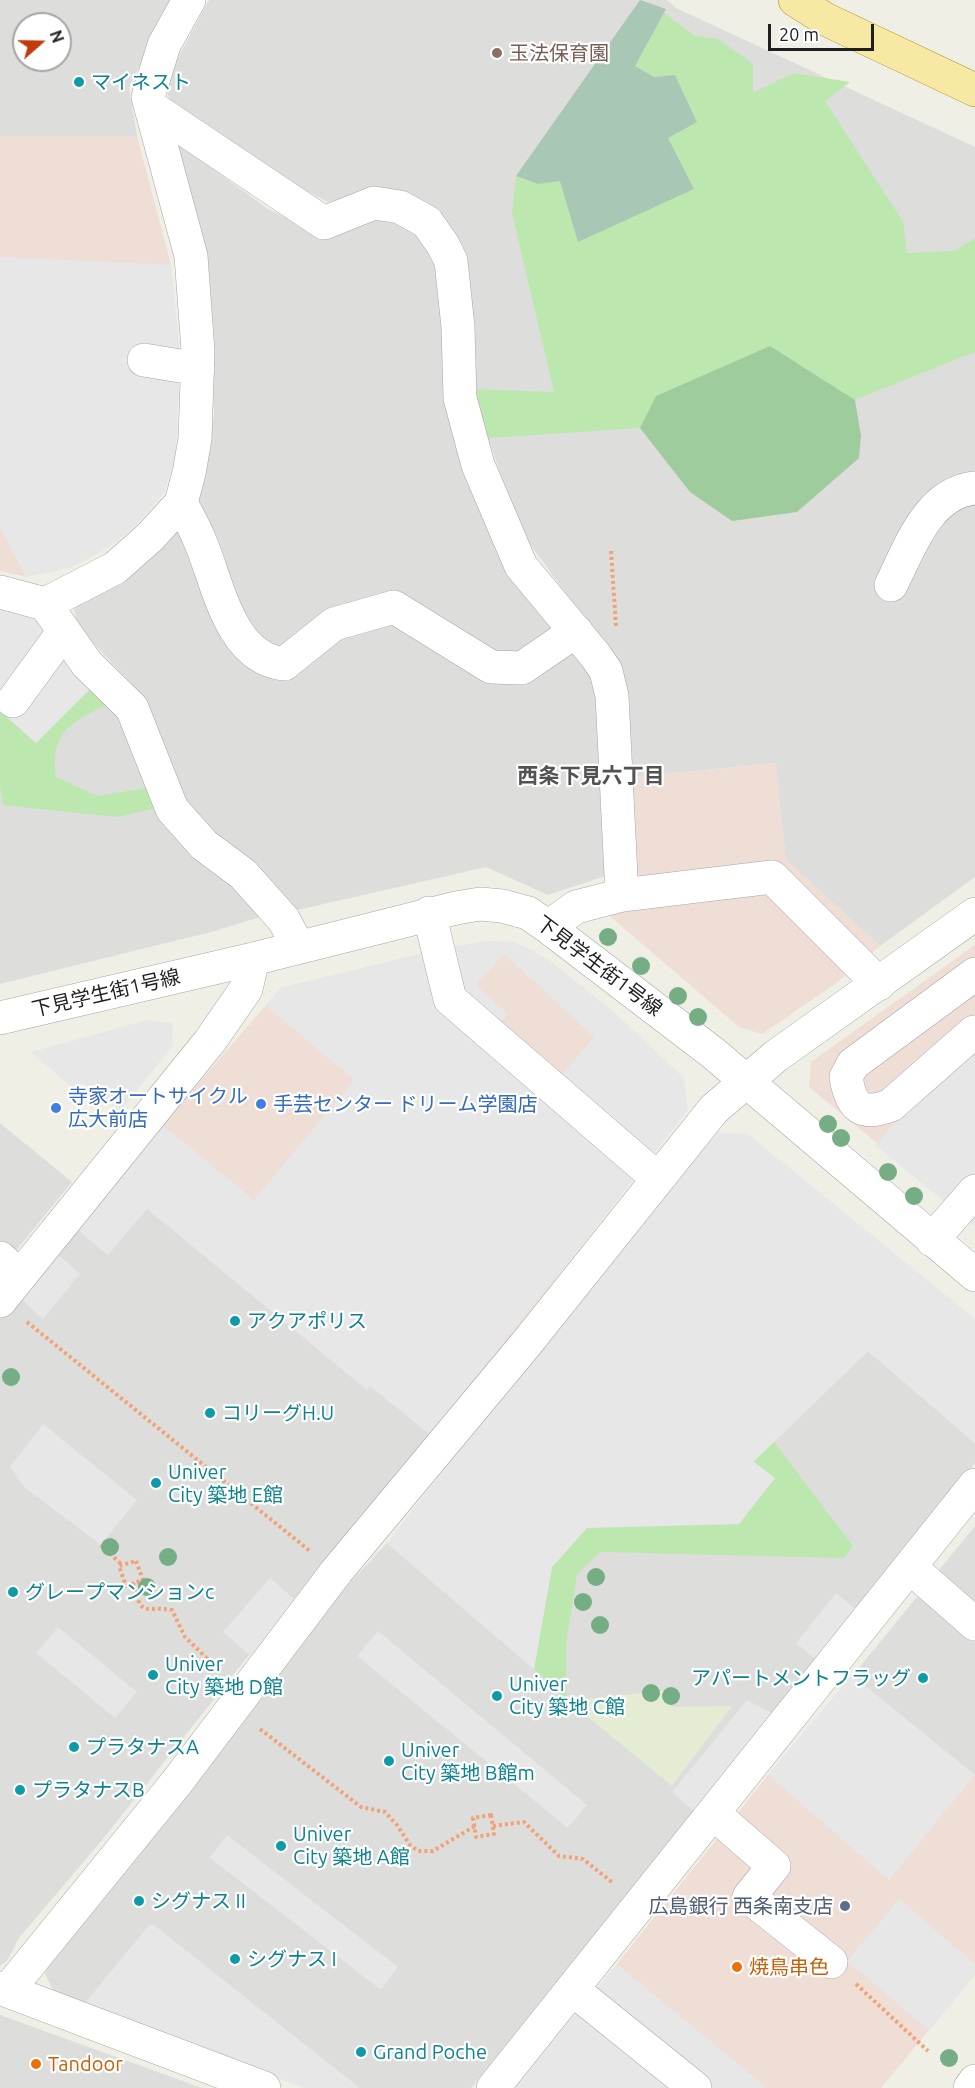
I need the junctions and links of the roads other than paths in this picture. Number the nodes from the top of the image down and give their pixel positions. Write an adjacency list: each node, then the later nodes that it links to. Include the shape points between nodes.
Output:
1 (189, 0): 4 (street, via 164,45 148,97)
2 (795, 0): 3 (main road, via 825,19)
3 (975, 90)
4 (151, 107): 6 (street, via 191,256); 13 (street, via 324,223 374,203 400,207 427,222 451,261 460,398 478,465 522,566)
5 (144, 360): 6 (street)
6 (198, 369): 8 (street, via 195,439)
7 (975, 488): 9 (street, via 939,502 921,526)
8 (181, 503): 11 (street, via 115,568); 13 (street, via 200,540 227,613 245,643 268,662 284,664 334,624 394,607 491,667 522,668)
9 (891, 585)
10 (0, 592): 11 (street)
11 (45, 604): 12 (street)
12 (64, 631): 14 (street); 19 (street, via 87,664 132,708 172,809 204,845 243,874 284,920)
13 (576, 631): 15 (street, via 606,671 612,696)
14 (13, 701)
15 (621, 895): 18 (street, via 576,907); 22 (street, via 772,878)
16 (429, 913): 18 (street, 下見学生街1号線, via 480,904 502,906 528,913); 19 (street, 下見学生街1号線); 26 (street, via 450,999)
17 (975, 914): 22 (street)
18 (548, 927): 25 (street, 下見学生街1号線)
19 (298, 947): 20 (street, 下見学生街1号線)
20 (253, 959): 23 (street, 下見学生街1号線); 30 (street, via 246,988 210,1041)
21 (975, 974): 24 (street, via 853,1064 846,1077 852,1101 863,1110 876,1111 891,1105)
22 (879, 984): 25 (street)
23 (0, 1018)
24 (975, 1032)
25 (746, 1080): 26 (street, via 714,1109); 28 (street, 下見学生街1号線)
26 (657, 1178): 36 (street)
27 (975, 1191): 28 (street)
28 (932, 1240): 29 (street, 下見学生街1号線)
29 (975, 1275)
30 (5, 1284)
31 (975, 1485): 32 (street)
32 (911, 1568): 33 (street); 34 (street)
33 (975, 1624)
34 (713, 1813): 35 (street, via 774,1866 749,1897); 37 (street)
35 (842, 1972)
36 (4, 1989): 39 (street)
37 (572, 1989): 40 (street); 41 (street)
38 (975, 2081): 42 (street)
39 (264, 2088)
40 (493, 2088)
41 (695, 2088)
42 (970, 2088)

